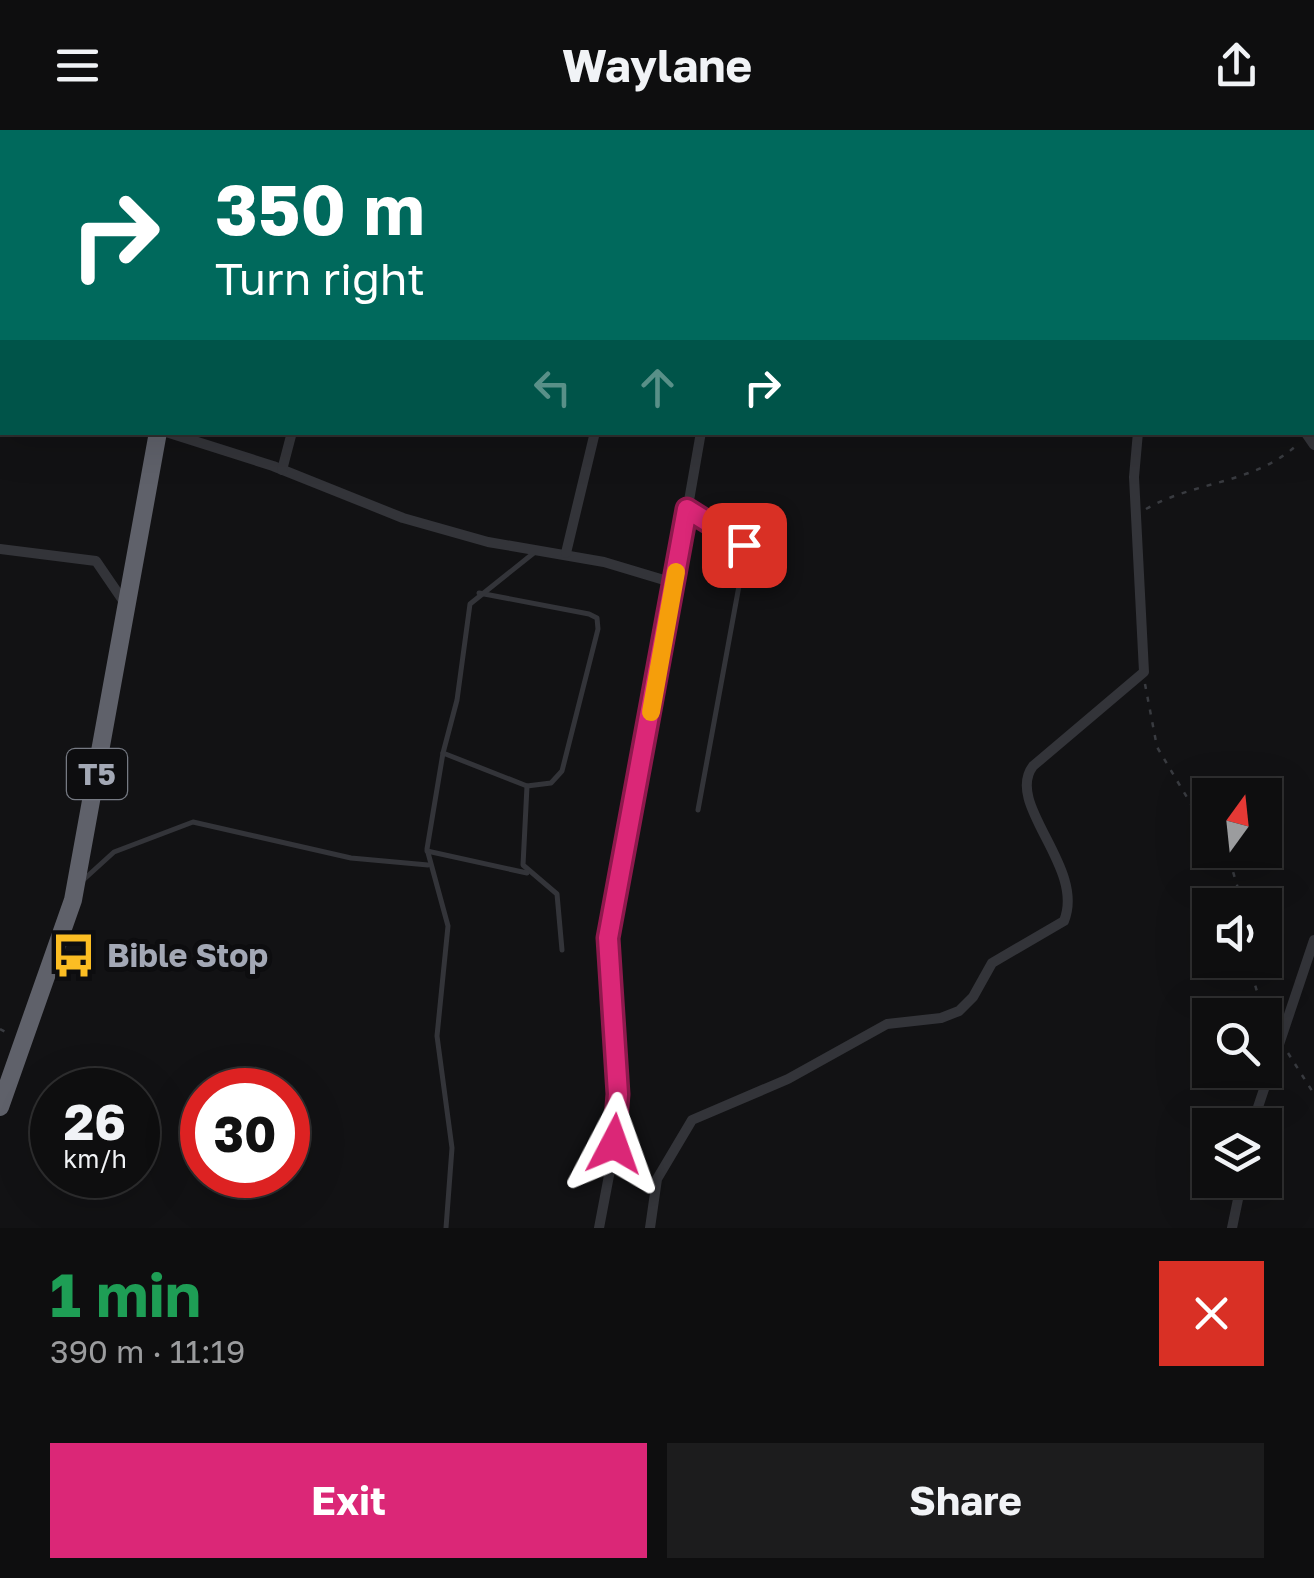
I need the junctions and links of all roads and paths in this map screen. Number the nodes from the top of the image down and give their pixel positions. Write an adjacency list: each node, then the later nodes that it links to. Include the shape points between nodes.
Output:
1 (158, 435): 16 (highway, T5)
2 (175, 435): 8 (street)
3 (291, 435): 8 (street)
4 (594, 435): 13 (street)
5 (700, 435): 9 (street)
6 (1138, 435): 10 (street)
7 (1309, 438): 10 (path, via 1266,465 1211,488 1175,494)
8 (282, 470): 12 (street, via 403,518)
9 (687, 509): 14 (street); 21 (lane, via 736,540 745,554)
10 (1136, 515): 17 (street)
11 (0, 548): 16 (street, via 96,561)
12 (536, 551): 13 (street); 15 (lane)
13 (566, 553): 14 (street)
14 (674, 583): 34 (street, via 608,938 618,1094)
15 (479, 593): 18 (lane, via 466,614 457,700); 19 (lane, via 597,618 562,771 544,786)
16 (129, 612): 25 (highway, T5)
17 (1144, 672): 20 (path, via 1156,747); 35 (street, via 1028,772 1029,800 1070,892 1064,921 992,963 958,1010 887,1024 788,1079 692,1120 657,1179)
18 (443, 753): 19 (lane); 22 (lane)
19 (527, 786): 24 (lane, via 521,852)
20 (1192, 806)
21 (698, 810)
22 (427, 851): 23 (lane); 24 (lane)
23 (429, 865): 25 (lane, via 352,858 193,822 114,852); 33 (lane, via 448,926 437,1036 452,1148)
24 (530, 873): 27 (lane, via 557,894)
25 (75, 888): 31 (highway, T5)
26 (1314, 940): 28 (street)
27 (562, 950)
28 (1282, 1041)
29 (1282, 1046): 30 (path)
30 (1314, 1094)
31 (0, 1107)
32 (1238, 1198): 36 (street)
33 (446, 1228)
34 (599, 1228)
35 (650, 1228)
36 (1232, 1228)

